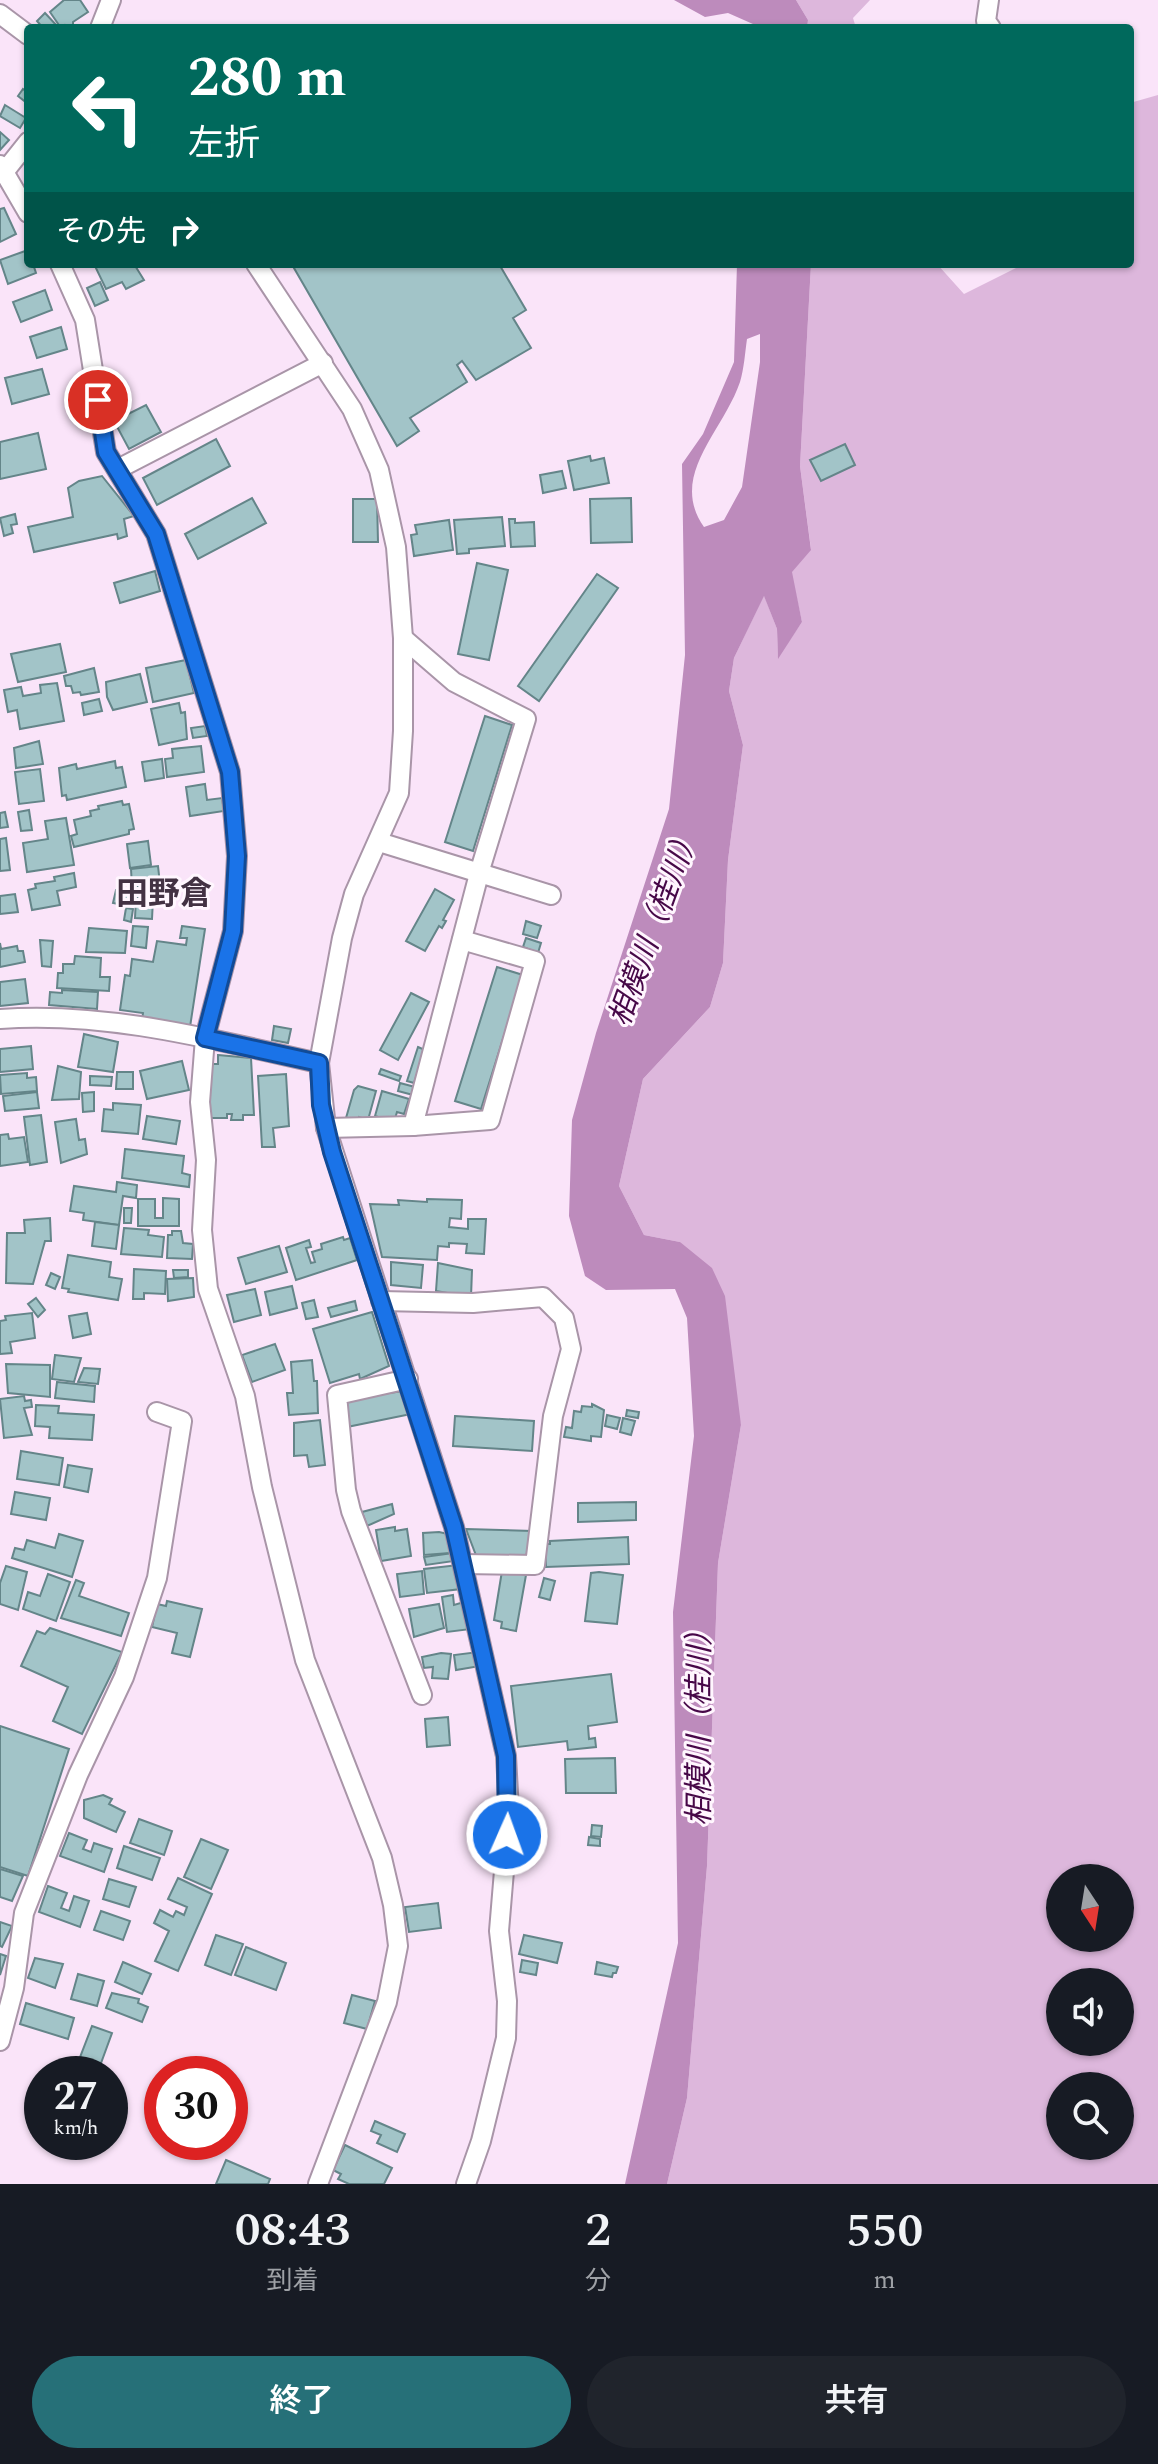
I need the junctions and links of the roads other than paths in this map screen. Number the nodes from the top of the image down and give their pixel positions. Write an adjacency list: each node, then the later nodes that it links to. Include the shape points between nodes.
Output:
1 (111, 0): 4 (street)
2 (989, 0): 5 (street)
3 (0, 14): 6 (street)
4 (102, 24)
5 (988, 24)
6 (24, 32)
7 (24, 146): 8 (street)
8 (3, 168): 9 (street)
9 (24, 206)
10 (62, 268): 13 (street, via 85,320 106,452)
11 (259, 268): 12 (street)
12 (323, 363): 13 (street); 14 (street, via 352,409 387,499)
13 (118, 469): 20 (street, via 156,534 230,772 237,856 233,931)
14 (403, 638): 15 (street, via 399,793); 16 (street, via 454,682 526,719)
15 (379, 842): 16 (street); 21 (street, via 354,894 342,938)
16 (480, 870): 17 (street); 18 (street)
17 (551, 895)
18 (462, 940): 22 (street); 22 (street, via 535,961 490,1120)
19 (0, 1019): 20 (street, via 92,1020)
20 (205, 1038): 21 (street); 30 (street, via 200,1102 208,1289 245,1396 305,1660 382,1858 398,1946 387,2002)
21 (319, 1063): 23 (street)
22 (413, 1126): 23 (street)
23 (326, 1128): 24 (street)
24 (381, 1301): 25 (street); 27 (street, via 473,1303 543,1297 564,1318 571,1349 553,1416 535,1565)
25 (408, 1379): 27 (street); 28 (street, via 337,1395 351,1511)
26 (157, 1412): 29 (street, via 182,1421 157,1578 124,1677 78,1775 24,1913)
27 (463, 1564): 31 (street, via 504,1742 509,1811 499,1931 506,2038)
28 (422, 1695)
29 (0, 2041)
30 (318, 2184)
31 (466, 2184)

